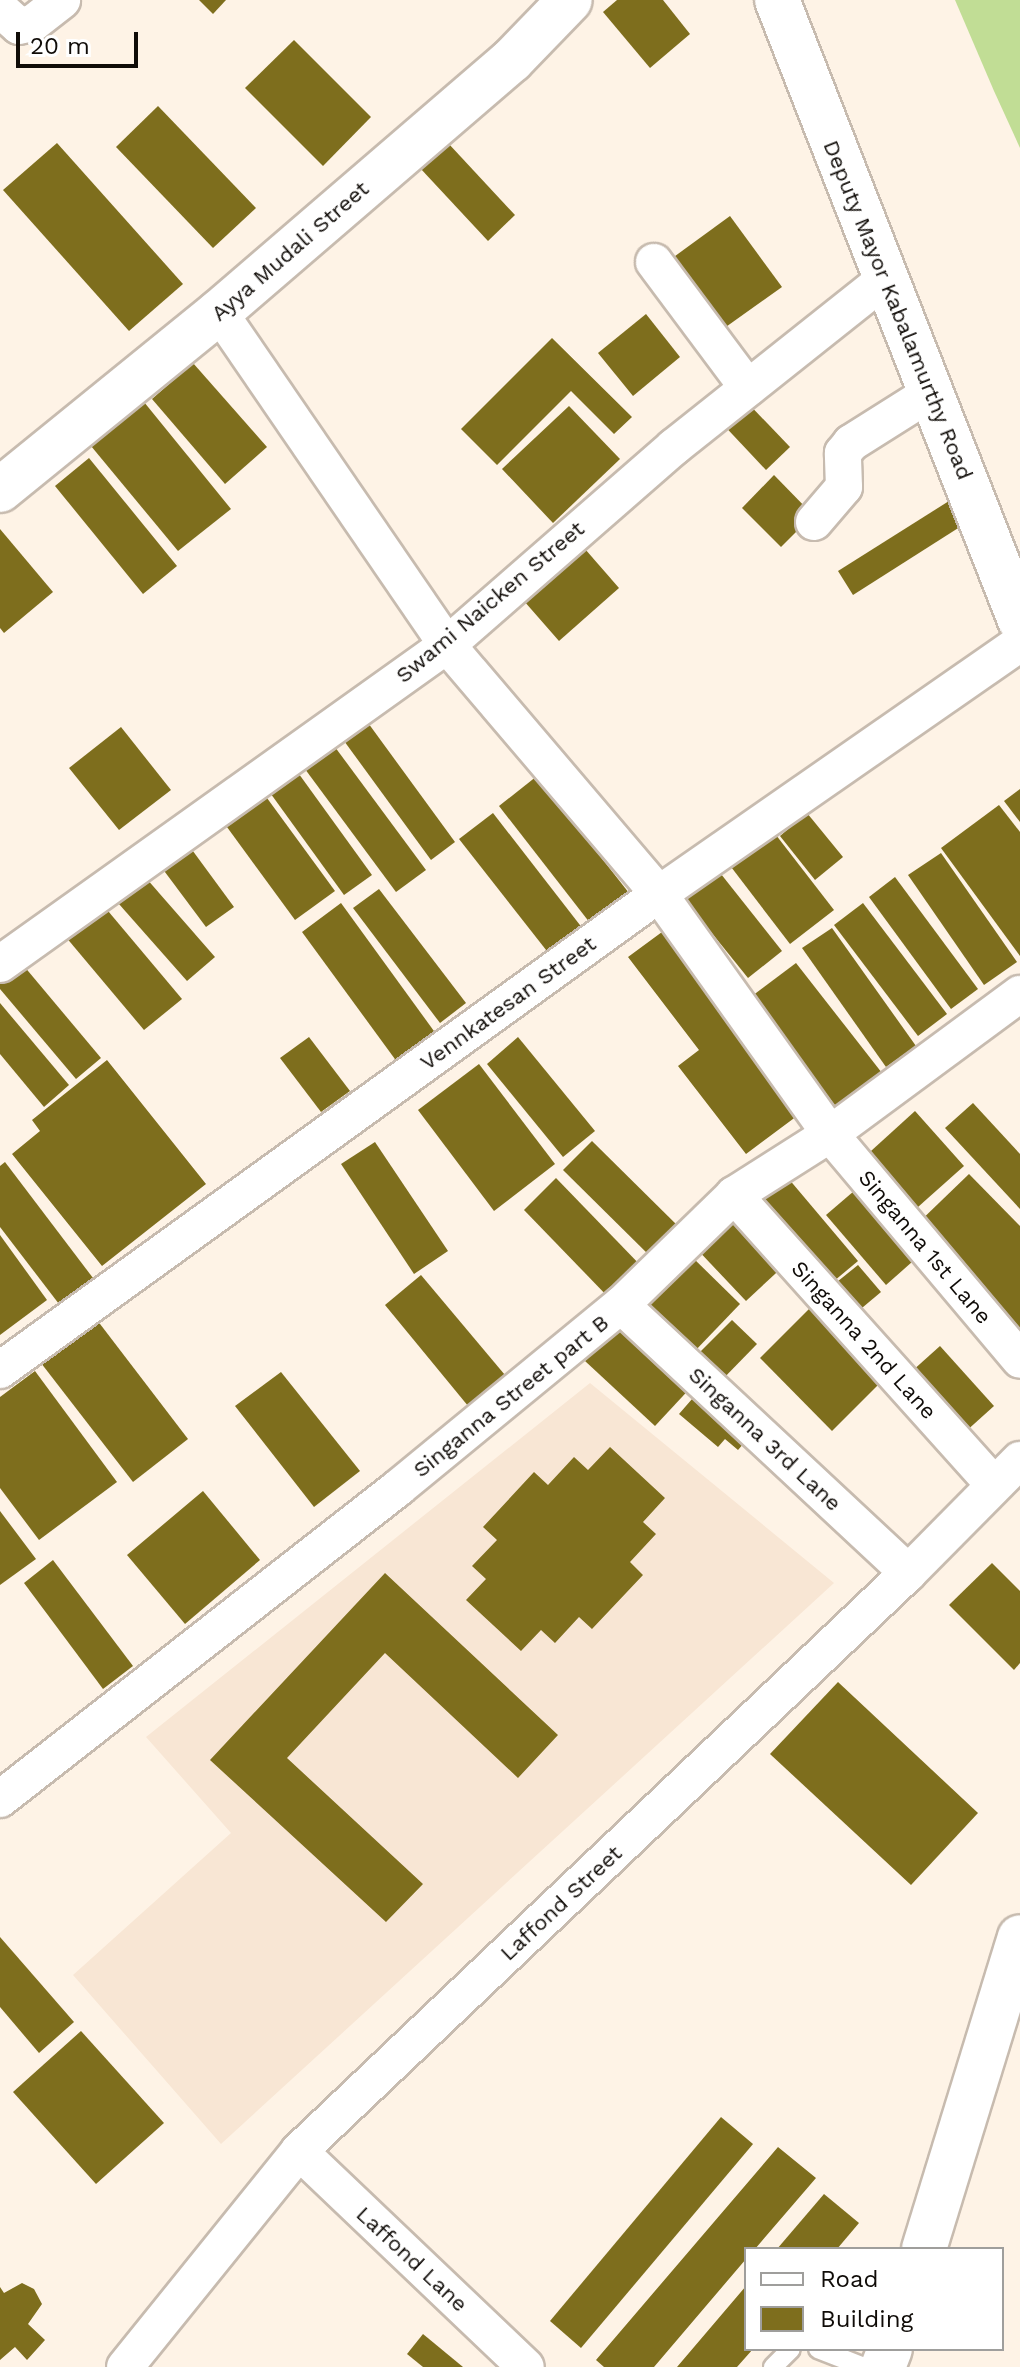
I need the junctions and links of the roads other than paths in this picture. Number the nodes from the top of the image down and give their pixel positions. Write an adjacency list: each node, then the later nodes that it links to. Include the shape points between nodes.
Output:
1 (62, 0): 4 (street, via 33,23 19,26)
2 (570, 0): 7 (street, Ayya Mudali Street, via 512,60)
3 (777, 0): 6 (street, Deputy Mayor Kabalamurthy Road)
4 (0, 9)
5 (654, 262): 8 (street)
6 (888, 277): 8 (street, Swami Naicken Street); 9 (street, Deputy Mayor Kabalamurthy Road)
7 (219, 312): 10 (street, Ayya Mudali Street); 14 (street, Singanna 1st Lane)
8 (748, 388): 14 (street, Swami Naicken Street)
9 (932, 392): 11 (street, via 851,443 843,453 844,487); 12 (street, Deputy Mayor Kabalamurthy Road)
10 (0, 490)
11 (814, 522)
12 (1020, 620)
13 (1020, 643): 15 (street, Vennkatesan Street)
14 (447, 645): 15 (street, Singanna 1st Lane); 16 (street, Swami Naicken Street)
15 (659, 894): 18 (street, Singanna 1st Lane); 22 (street, Vennkatesan Street)
16 (0, 964)
17 (1020, 994): 18 (street, Singanna Street part B)
18 (830, 1134): 19 (street, Singanna Street part B); 21 (street, Singanna 1st Lane)
19 (734, 1195): 20 (street, Singanna Street part B); 24 (street, Singanna 2nd Lane)
20 (621, 1305): 25 (street, Singanna 3rd Lane); 26 (street, Singanna Street part B, via 398,1488)
21 (1020, 1360)
22 (0, 1370)
23 (1020, 1460): 24 (street, Laffond Street)
24 (994, 1485): 25 (street, Laffond Street)
25 (908, 1573): 28 (street, Laffond Street)
26 (0, 1799)
27 (1020, 1937): 29 (street)
28 (299, 2151): 32 (street, Laffond Street); 33 (street, Laffond Lane)
29 (925, 2247)
30 (789, 2351): 34 (lane)
31 (823, 2351): 35 (lane)
32 (125, 2367)
33 (526, 2367)
34 (773, 2367)
35 (864, 2367)

